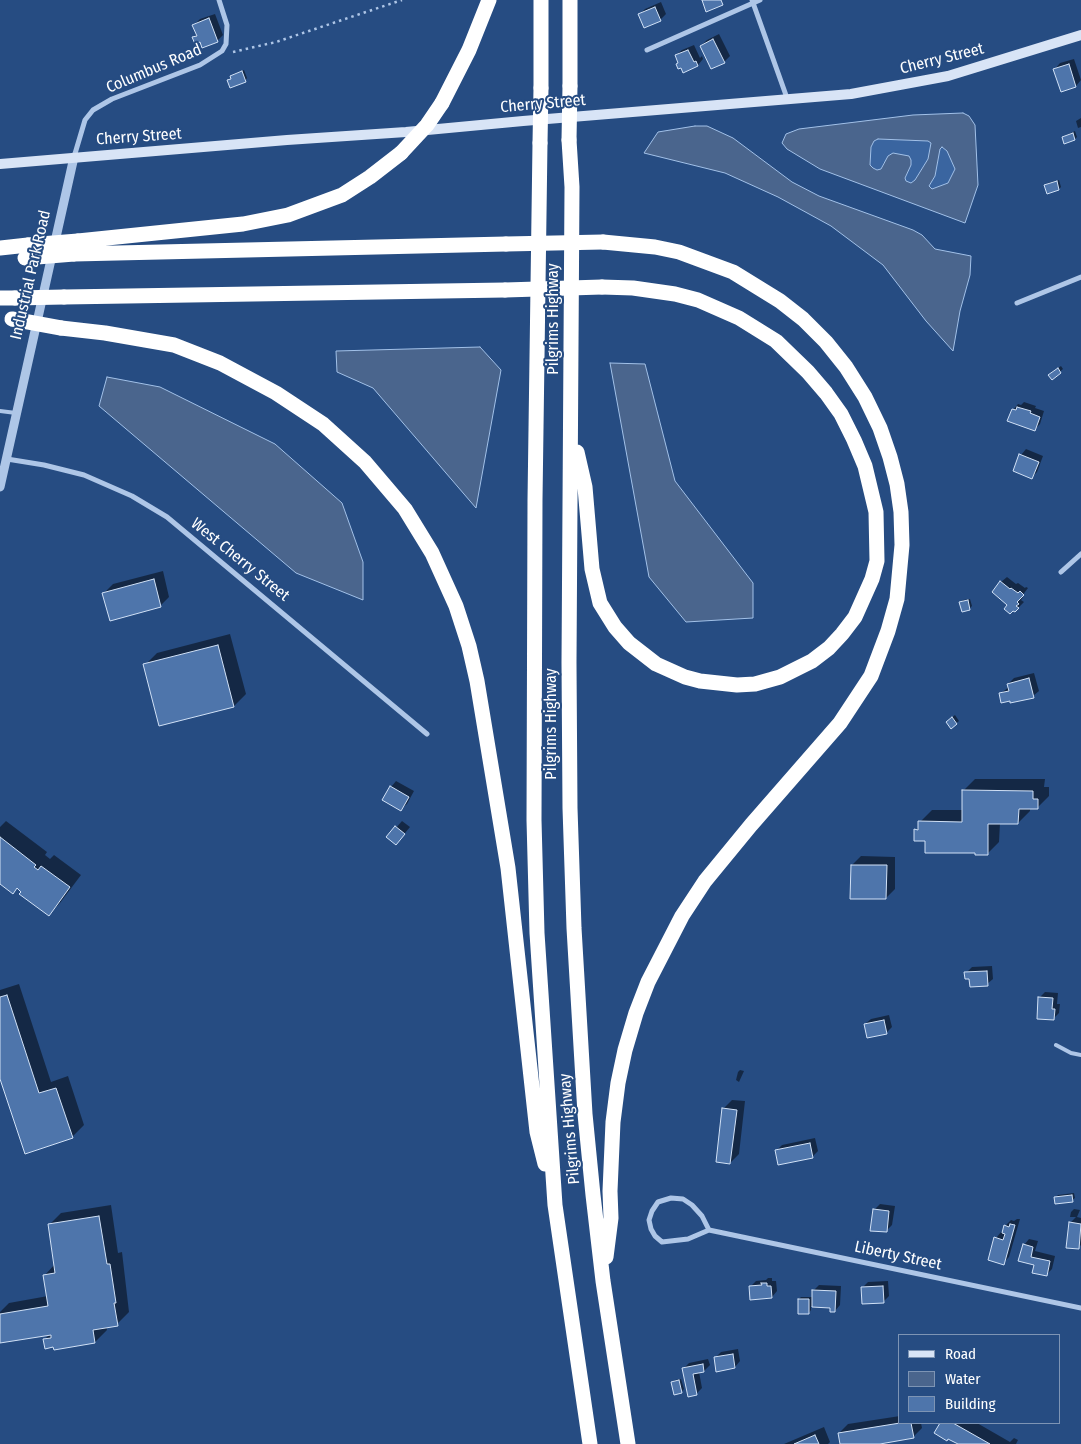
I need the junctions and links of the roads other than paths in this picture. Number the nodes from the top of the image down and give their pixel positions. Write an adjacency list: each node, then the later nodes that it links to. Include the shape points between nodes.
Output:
1 (219, 0): 10 (street, Columbus Road, via 228,35 222,51 94,110 85,120)
2 (489, 0): 12 (highway, bridge, via 469,50 427,125 401,153 342,195 288,215 243,224)
3 (541, 0): 30 (highway, Pilgrims Highway, bridge, via 534,820 538,952)
4 (570, 0): 22 (highway, Pilgrims Highway, bridge)
5 (760, 0): 6 (street)
6 (753, 1): 8 (street); 9 (street)
7 (1081, 35): 9 (main road, Cherry Street, via 948,76 851,94)
8 (647, 50)
9 (787, 98): 10 (main road, Cherry Street)
10 (74, 157): 11 (main road, Cherry Street); 21 (street, Industrial Park Road)
11 (0, 164)
12 (76, 247): 14 (highway, bridge); 32 (highway, bridge, via 603,242 655,247 733,272 780,301 826,342 865,397 880,428 901,512 902,545 897,599 888,631 871,676 840,723 705,881 682,916 648,982 630,1032 618,1083 611,1157 611,1218)
13 (0, 248): 14 (highway)
14 (27, 251): 15 (highway)
15 (0, 257)
16 (1081, 277): 18 (street)
17 (8, 298): 22 (highway, bridge, via 602,287 633,288 698,300 739,318 776,341 826,393 854,440 865,466 878,535 877,561 872,579 855,617 829,648 812,661 780,677 754,684 700,681 656,664 629,643 600,603 592,569 585,487)
18 (1016, 303)
19 (6, 318): 30 (highway, bridge, via 174,345 220,363 276,393 323,424 365,462 405,509 432,553 456,606 477,681 508,868 537,1132)
20 (0, 411): 21 (lane)
21 (16, 413): 23 (street, Industrial Park Road)
22 (571, 431): 32 (highway, Pilgrims Highway, via 569,662 574,928 586,1114)
23 (7, 459): 24 (street, Industrial Park Road); 27 (street, West Cherry Street, via 84,475 132,496 167,517)
24 (0, 487)
25 (1081, 554): 26 (street)
26 (1062, 572)
27 (428, 734)
28 (1056, 1045): 29 (lane)
29 (1081, 1055)
30 (555, 1205): 34 (highway, Pilgrims Highway)
31 (709, 1230): 31 (street, via 688,1239 662,1242 651,1230 649,1220 658,1202 683,1199 702,1216); 33 (street, Liberty Street)
32 (603, 1280): 35 (highway, Pilgrims Highway)
33 (1081, 1308)
34 (590, 1444)
35 (628, 1444)

